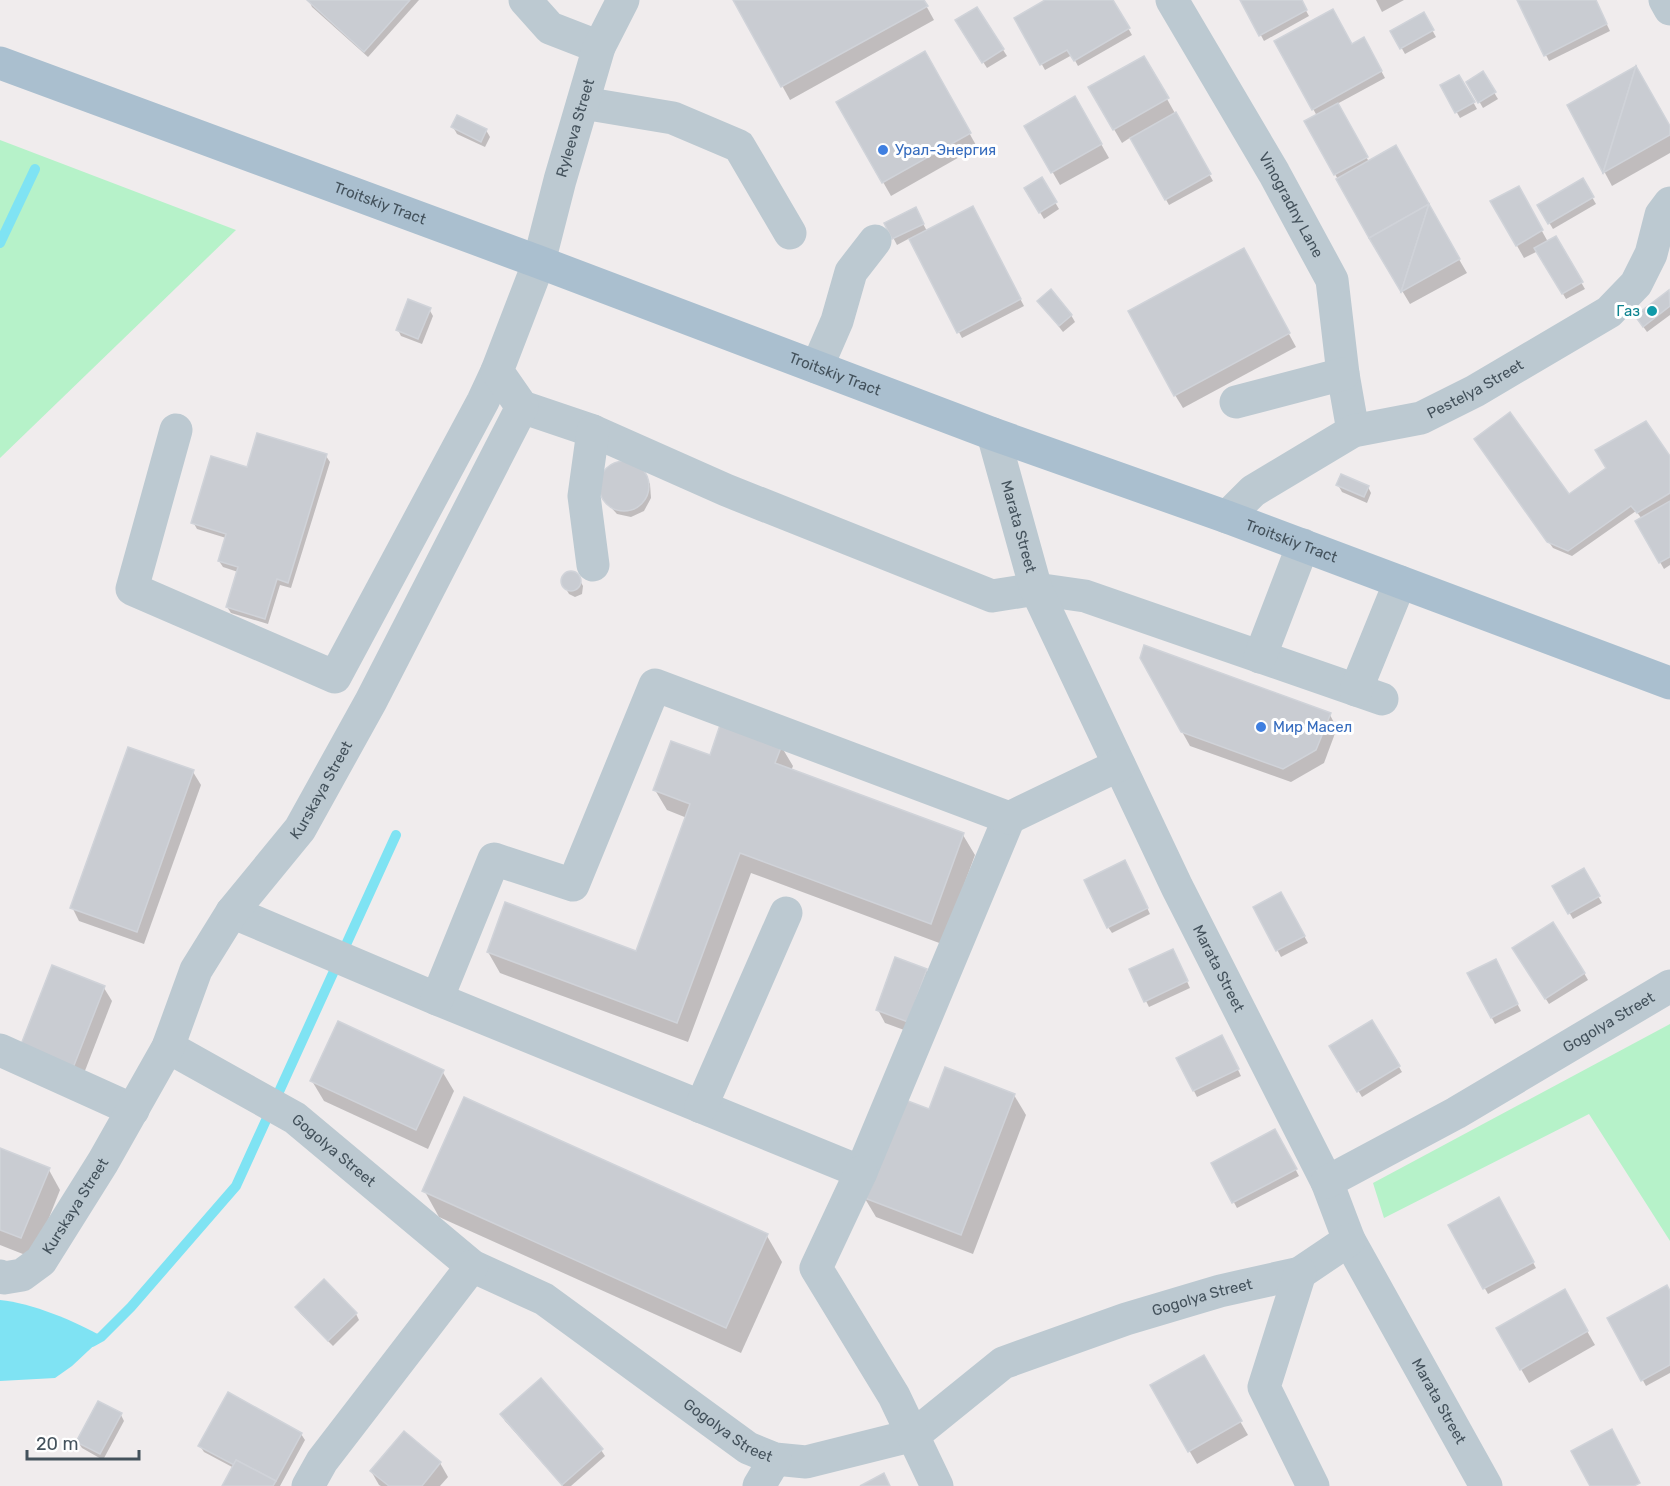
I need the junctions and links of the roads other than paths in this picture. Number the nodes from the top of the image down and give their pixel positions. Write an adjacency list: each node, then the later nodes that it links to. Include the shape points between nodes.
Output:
1 (525, 0): 6 (street, via 550,28)
2 (623, 0): 6 (street, Ryleeva Street)
3 (1172, 0): 15 (street, Vinogradny Lane, via 1332,280)
4 (1665, 0): 5 (street)
5 (1670, 9)
6 (599, 47): 8 (street, Ryleeva Street)
7 (0, 63): 12 (main road, Troitskiy Tract)
8 (583, 103): 10 (street, via 673,118 739,146); 12 (street, Ryleeva Street)
9 (1670, 203): 20 (street, Pestelya Street, via 1661,215 1651,254 1636,284 1609,312 1475,391 1421,418)
10 (790, 233)
11 (875, 241): 13 (street, via 851,272 837,321)
12 (538, 262): 13 (main road, Troitskiy Tract); 14 (street)
13 (817, 367): 21 (main road, Troitskiy Tract)
14 (498, 371): 17 (street); 18 (street, via 335,677 132,590)
15 (1343, 374): 16 (street); 20 (street, Vinogradny Lane)
16 (1236, 402)
17 (522, 407): 19 (street); 31 (street, Kurskaya Street, via 300,829)
18 (176, 430)
19 (593, 431): 24 (street, via 584,496); 26 (street, via 726,490 992,596)
20 (1353, 431): 22 (street, Pestelya Street, via 1252,491)
21 (993, 434): 22 (main road, Troitskiy Tract); 26 (street, Marata Street)
22 (1227, 517): 23 (main road, Troitskiy Tract)
23 (1303, 545): 25 (main road, Troitskiy Tract); 27 (street)
24 (593, 565)
25 (1400, 582): 27 (street, via 1369,694); 28 (main road, Troitskiy Tract)
26 (1036, 589): 27 (street, via 1085,596); 29 (street, Marata Street)
27 (1260, 657)
28 (1670, 683)
29 (1119, 765): 30 (street); 40 (street, Marata Street)
30 (1009, 818): 34 (street, via 655,685 573,885 494,859); 39 (street)
31 (232, 912): 34 (street); 35 (street, Kurskaya Street, via 196,970)
32 (786, 913): 37 (street)
33 (1670, 986): 40 (street, Gogolya Street, via 1456,1113)
34 (437, 999): 37 (street)
35 (168, 1047): 38 (street, Kurskaya Street); 42 (street, Gogolya Street, via 295,1118)
36 (0, 1050): 38 (street)
37 (701, 1107): 39 (street)
38 (133, 1110): 44 (street, Kurskaya Street, via 41,1261 22,1275)
39 (861, 1172): 45 (street, via 816,1268)
40 (1328, 1182): 41 (street, Marata Street)
41 (1349, 1239): 43 (street, Gogolya Street); 50 (street, Marata Street)
42 (472, 1266): 46 (street, Gogolya Street, via 544,1299 748,1448); 47 (street, via 322,1461)
43 (1300, 1273): 45 (street, Gogolya Street, via 1220,1291 1126,1319 1003,1363); 49 (street, via 1264,1386)
44 (2, 1277)
45 (914, 1435): 46 (street, Gogolya Street); 48 (street)
46 (767, 1473)
47 (308, 1486)
48 (937, 1486)
49 (1313, 1486)
50 (1486, 1486)

